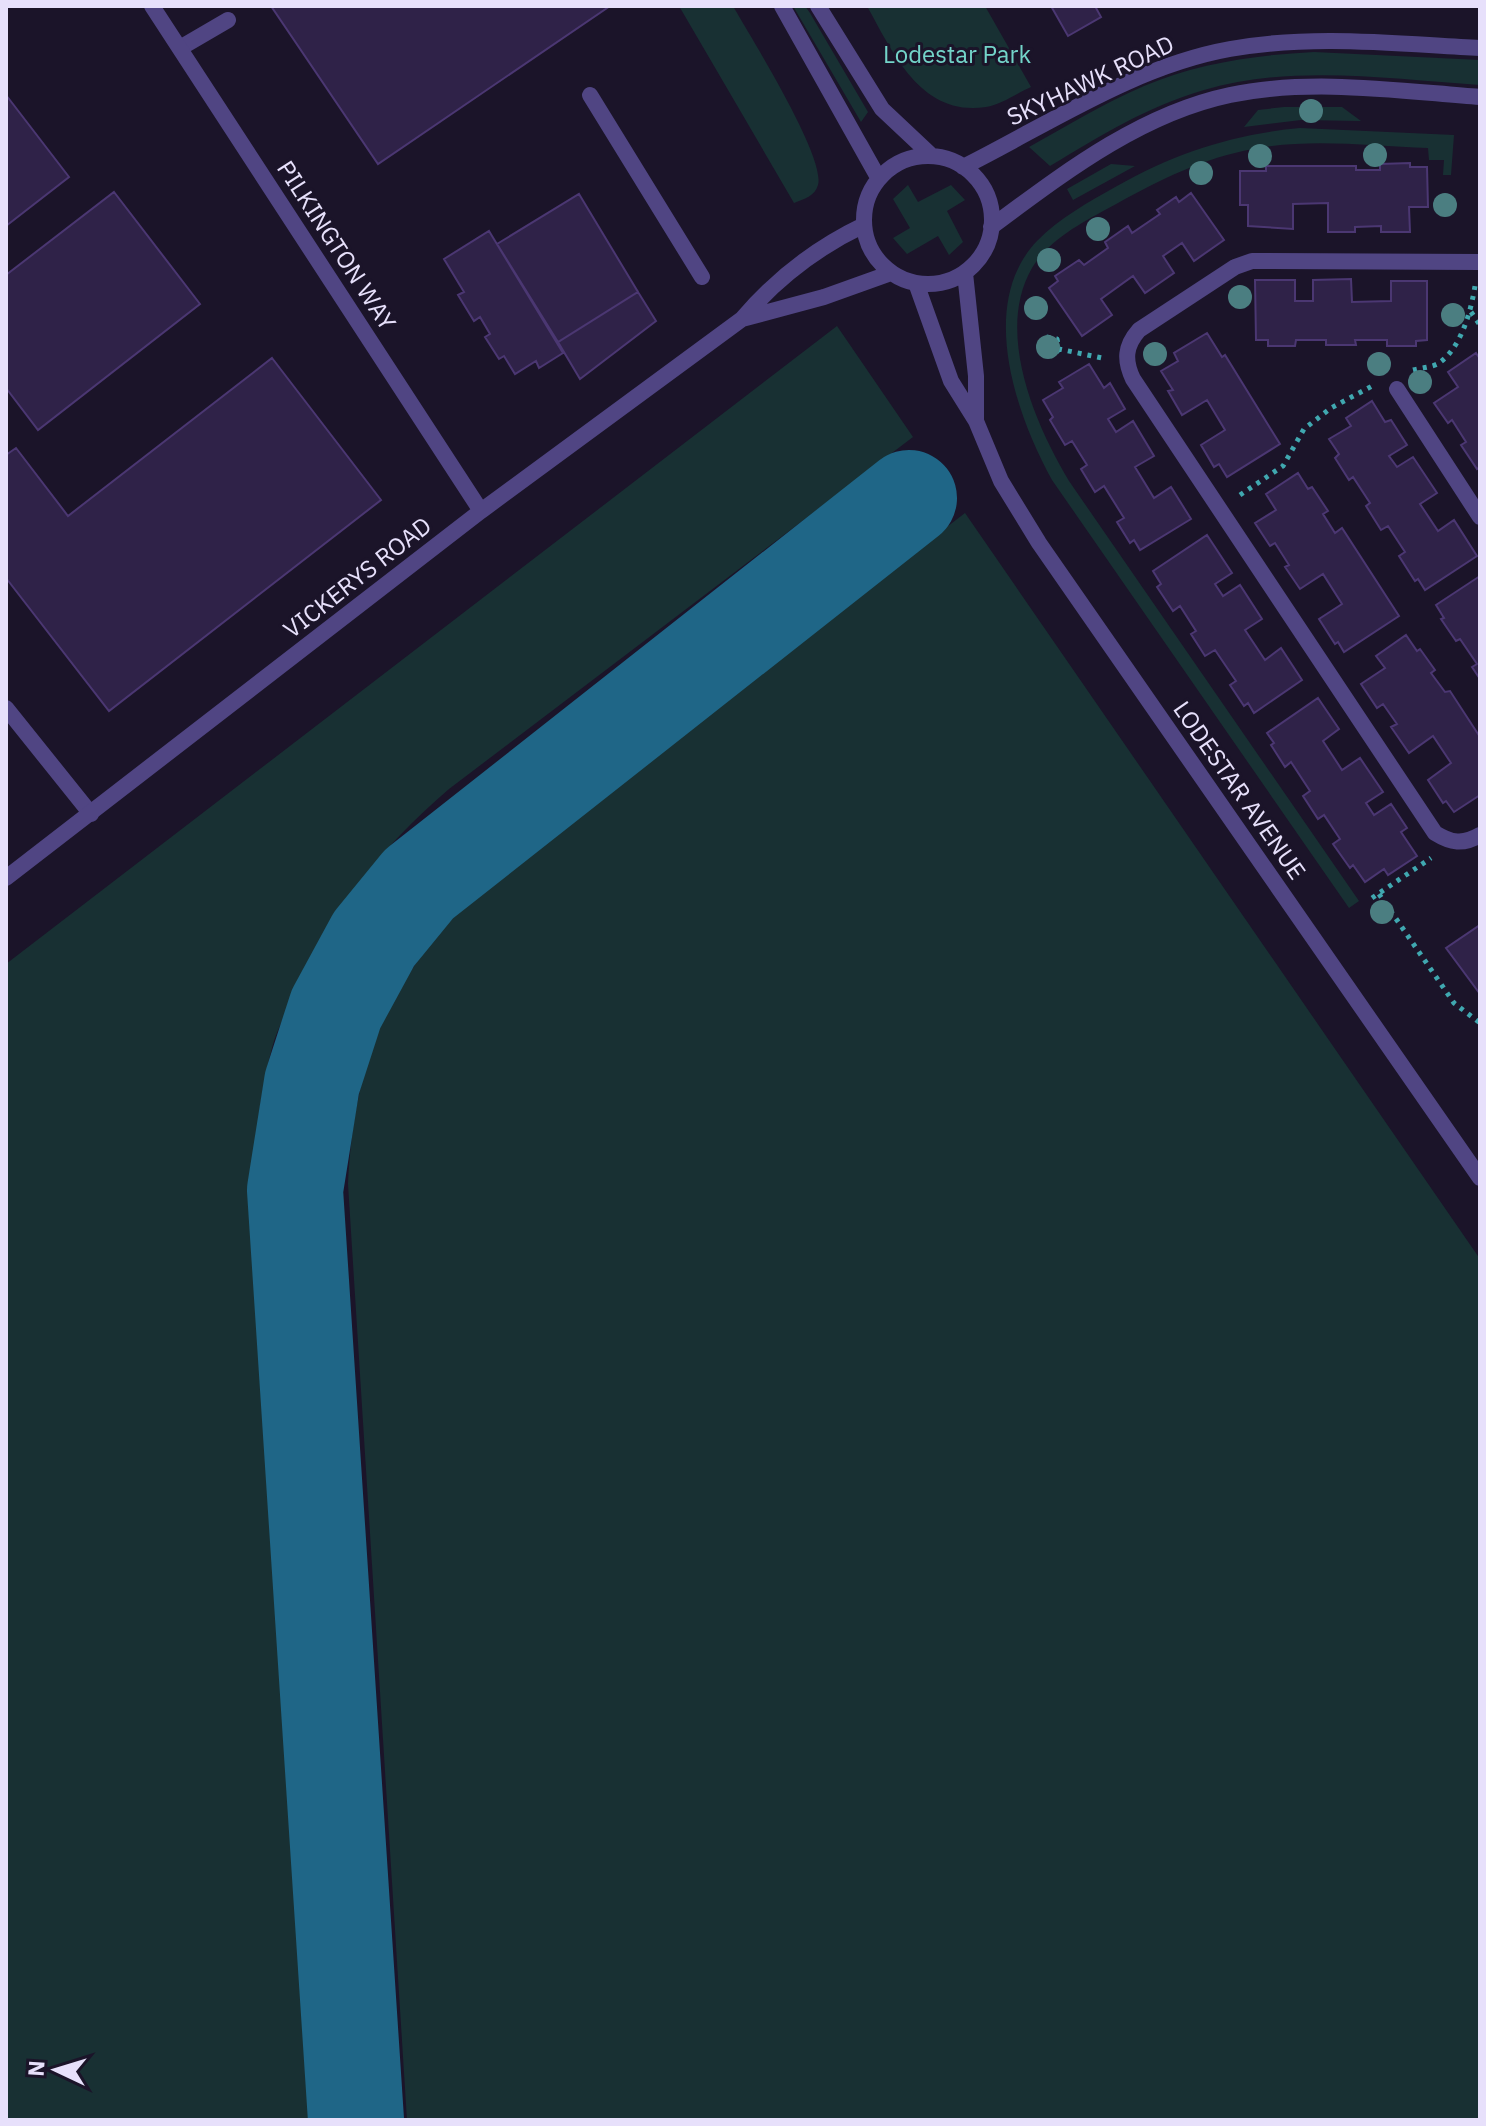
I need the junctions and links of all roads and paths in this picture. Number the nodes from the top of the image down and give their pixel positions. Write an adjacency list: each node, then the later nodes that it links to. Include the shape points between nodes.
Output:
1 (152, 6): 5 (street, PILKINGTON WAY)
2 (782, 6): 11 (street)
3 (818, 6): 9 (street, via 882,109)
4 (228, 20): 5 (street)
5 (180, 48): 29 (street, PILKINGTON WAY)
6 (1480, 48): 10 (street, SKYHAWK ROAD, via 1327,41 1230,49 1135,79)
7 (590, 95): 17 (street)
8 (1480, 97): 13 (street, via 1329,87 1230,95 1147,123)
9 (932, 156): 10 (street); 11 (street, via 895,165)
10 (963, 167): 13 (street, via 985,193)
11 (879, 179): 12 (street, via 865,208)
12 (864, 225): 15 (street, via 877,260); 20 (street, VICKERYS ROAD, via 766,291)
13 (991, 227): 16 (street, via 987,245)
14 (1480, 262): 19 (path); 23 (street, via 1252,261 1139,330 1129,341)
15 (891, 273): 18 (street); 20 (street, VICKERYS ROAD)
16 (965, 273): 18 (street, via 941,283); 27 (street, LODESTAR AVENUE)
17 (702, 277)
18 (916, 283): 27 (street, LODESTAR AVENUE, via 951,381)
19 (1471, 311): 21 (path); 24 (path, via 1461,336 1439,364)
20 (742, 319): 29 (street, VICKERYS ROAD)
21 (1480, 325)
22 (1059, 349): 23 (path)
23 (1127, 363): 28 (street)
24 (1402, 373)
25 (1381, 381): 28 (path, via 1304,429 1283,466)
26 (1397, 389): 30 (street)
27 (976, 421): 37 (street, LODESTAR AVENUE, via 1001,481 1039,543)
28 (1219, 509): 34 (street, via 1435,833)
29 (481, 511): 32 (street, VICKERYS ROAD)
30 (1480, 517)
31 (6, 708): 32 (street)
32 (91, 814): 35 (street, VICKERYS ROAD)
33 (1480, 835): 34 (street)
34 (1456, 842): 36 (path, via 1376,896 1454,1003)
35 (6, 878)
36 (1480, 1023)
37 (1480, 1178)

